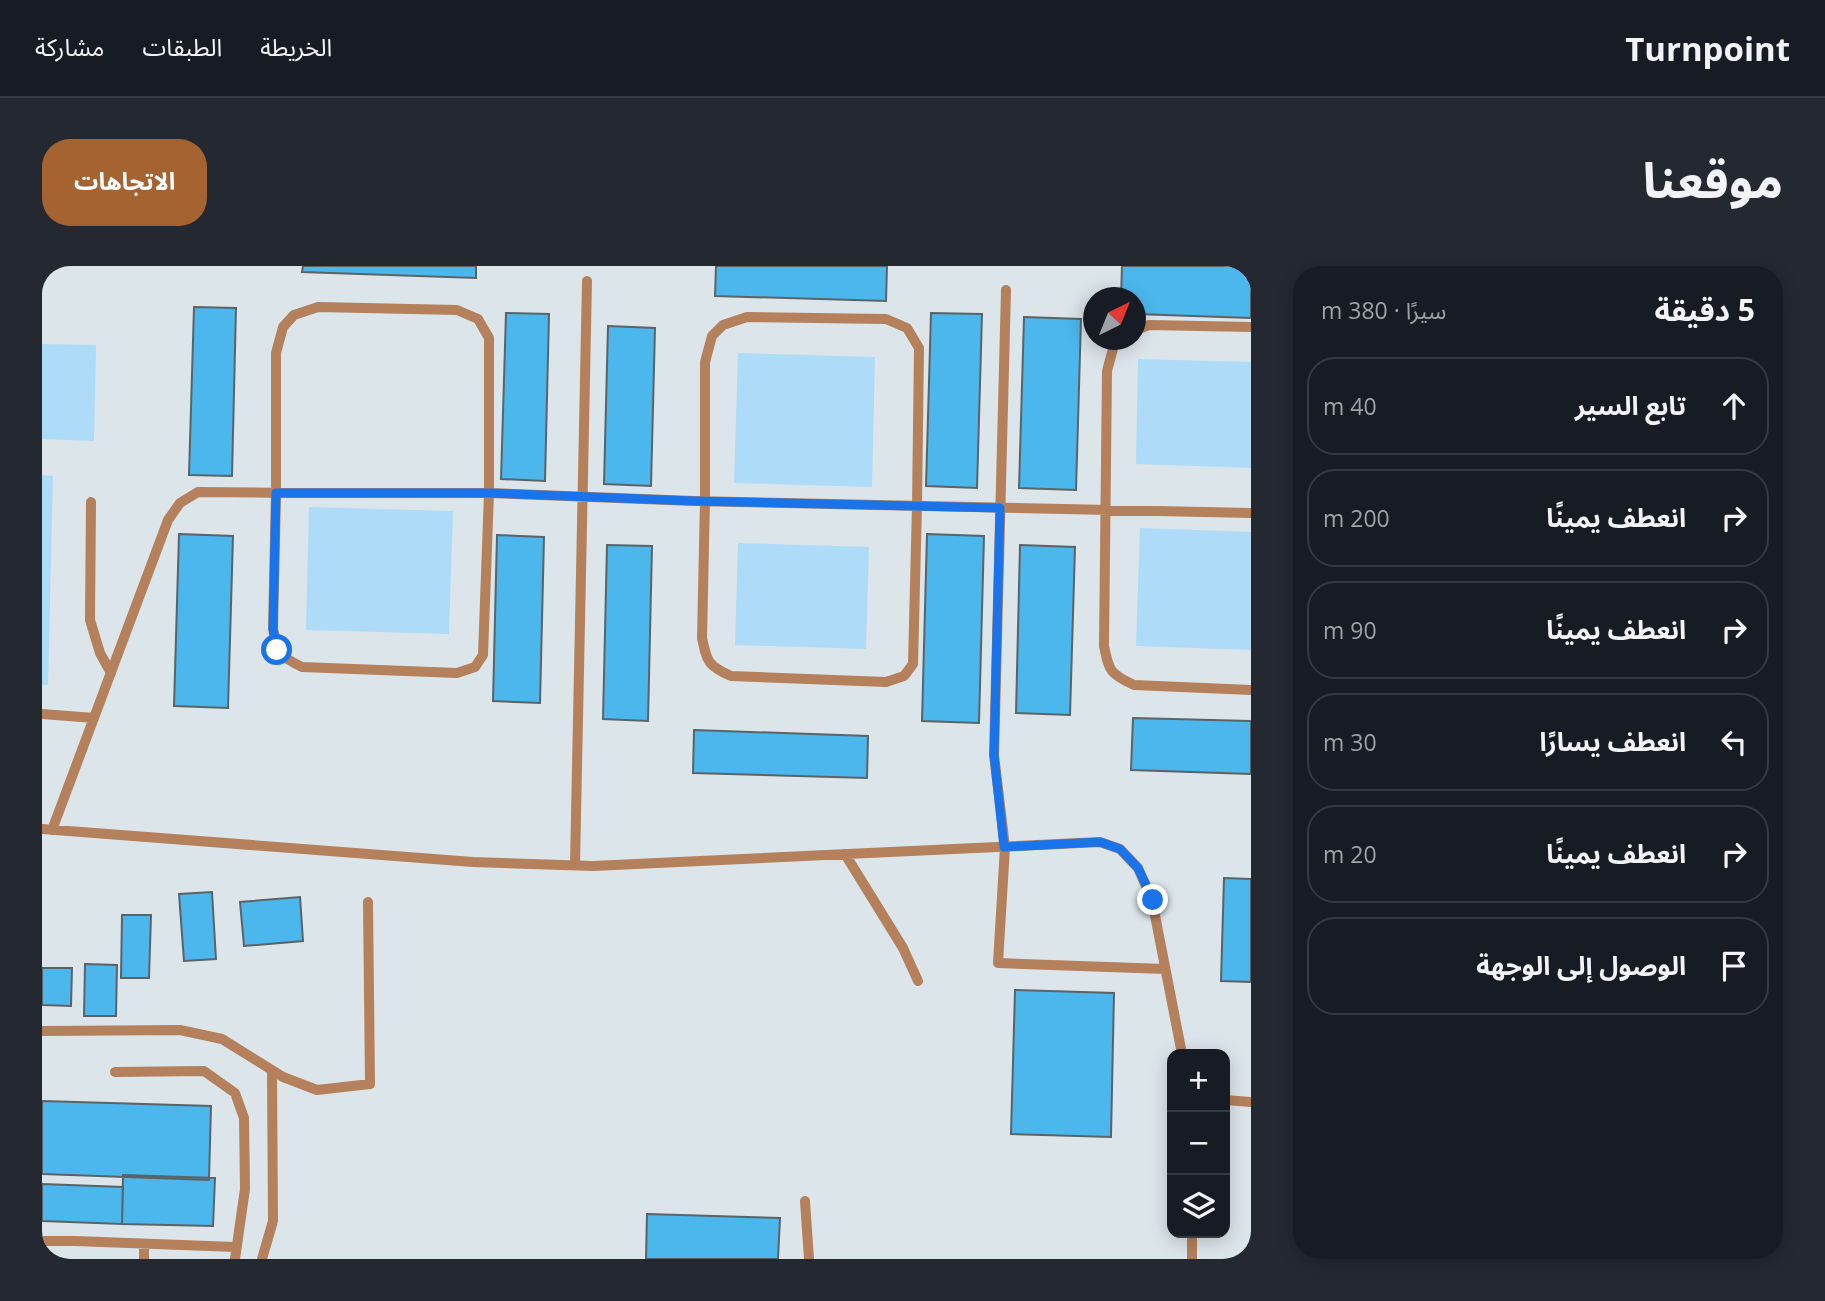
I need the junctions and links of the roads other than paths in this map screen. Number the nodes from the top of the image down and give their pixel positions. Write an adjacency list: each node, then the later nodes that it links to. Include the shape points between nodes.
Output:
1 (587, 281): 8 (lane)
2 (1006, 290): 12 (lane)
3 (1146, 326): 4 (lane)
4 (1251, 327)
5 (1113, 350): 13 (lane, via 1107,371)
6 (276, 493): 7 (lane); 7 (lane, via 273,629 284,659 302,667 457,673 475,667 483,655); 7 (lane, via 276,353 283,327 294,315 318,307 457,310 478,319 489,338); 15 (lane, via 198,492 180,502 168,520)
7 (489, 493): 8 (lane)
8 (584, 496): 9 (lane); 22 (lane)
9 (705, 500): 11 (lane); 11 (lane, via 702,638 706,659 714,668 732,676 886,682 904,676 913,664); 11 (lane, via 705,362 712,336 723,325 747,317 886,319 907,328 919,348)
10 (91, 502): 15 (lane, via 90,620)
11 (917, 505): 12 (lane)
12 (1000, 508): 13 (lane); 20 (lane, via 994,755)
13 (1105, 510): 14 (lane); 16 (lane, via 1104,646 1116,677 1134,685)
14 (1251, 513)
15 (111, 673): 18 (lane)
16 (1251, 690)
17 (42, 714): 18 (lane)
18 (94, 718): 19 (lane)
19 (47, 829): 22 (lane, via 473,862)
20 (1004, 847): 21 (lane); 24 (lane, via 1100,842 1120,849 1138,868 1153,900); 24 (lane, via 998,963)
21 (845, 854): 22 (lane); 25 (lane)
22 (575, 865)
23 (368, 902): 28 (lane, via 370,1084 317,1090)
24 (1165, 969): 27 (lane)
25 (918, 981)
26 (42, 1031): 28 (lane, via 180,1030 222,1039)
27 (1181, 1049)
28 (272, 1070): 39 (lane, via 273,1221)
29 (115, 1072): 36 (lane, via 204,1071 235,1093 244,1118 244,1189)
30 (1230, 1100): 31 (lane)
31 (1251, 1102)
32 (805, 1201): 40 (lane)
33 (1192, 1238): 41 (lane)
34 (42, 1241): 35 (lane)
35 (144, 1244): 36 (lane); 37 (lane)
36 (236, 1247): 38 (lane)
37 (144, 1259)
38 (235, 1259)
39 (262, 1259)
40 (809, 1259)
41 (1192, 1259)

